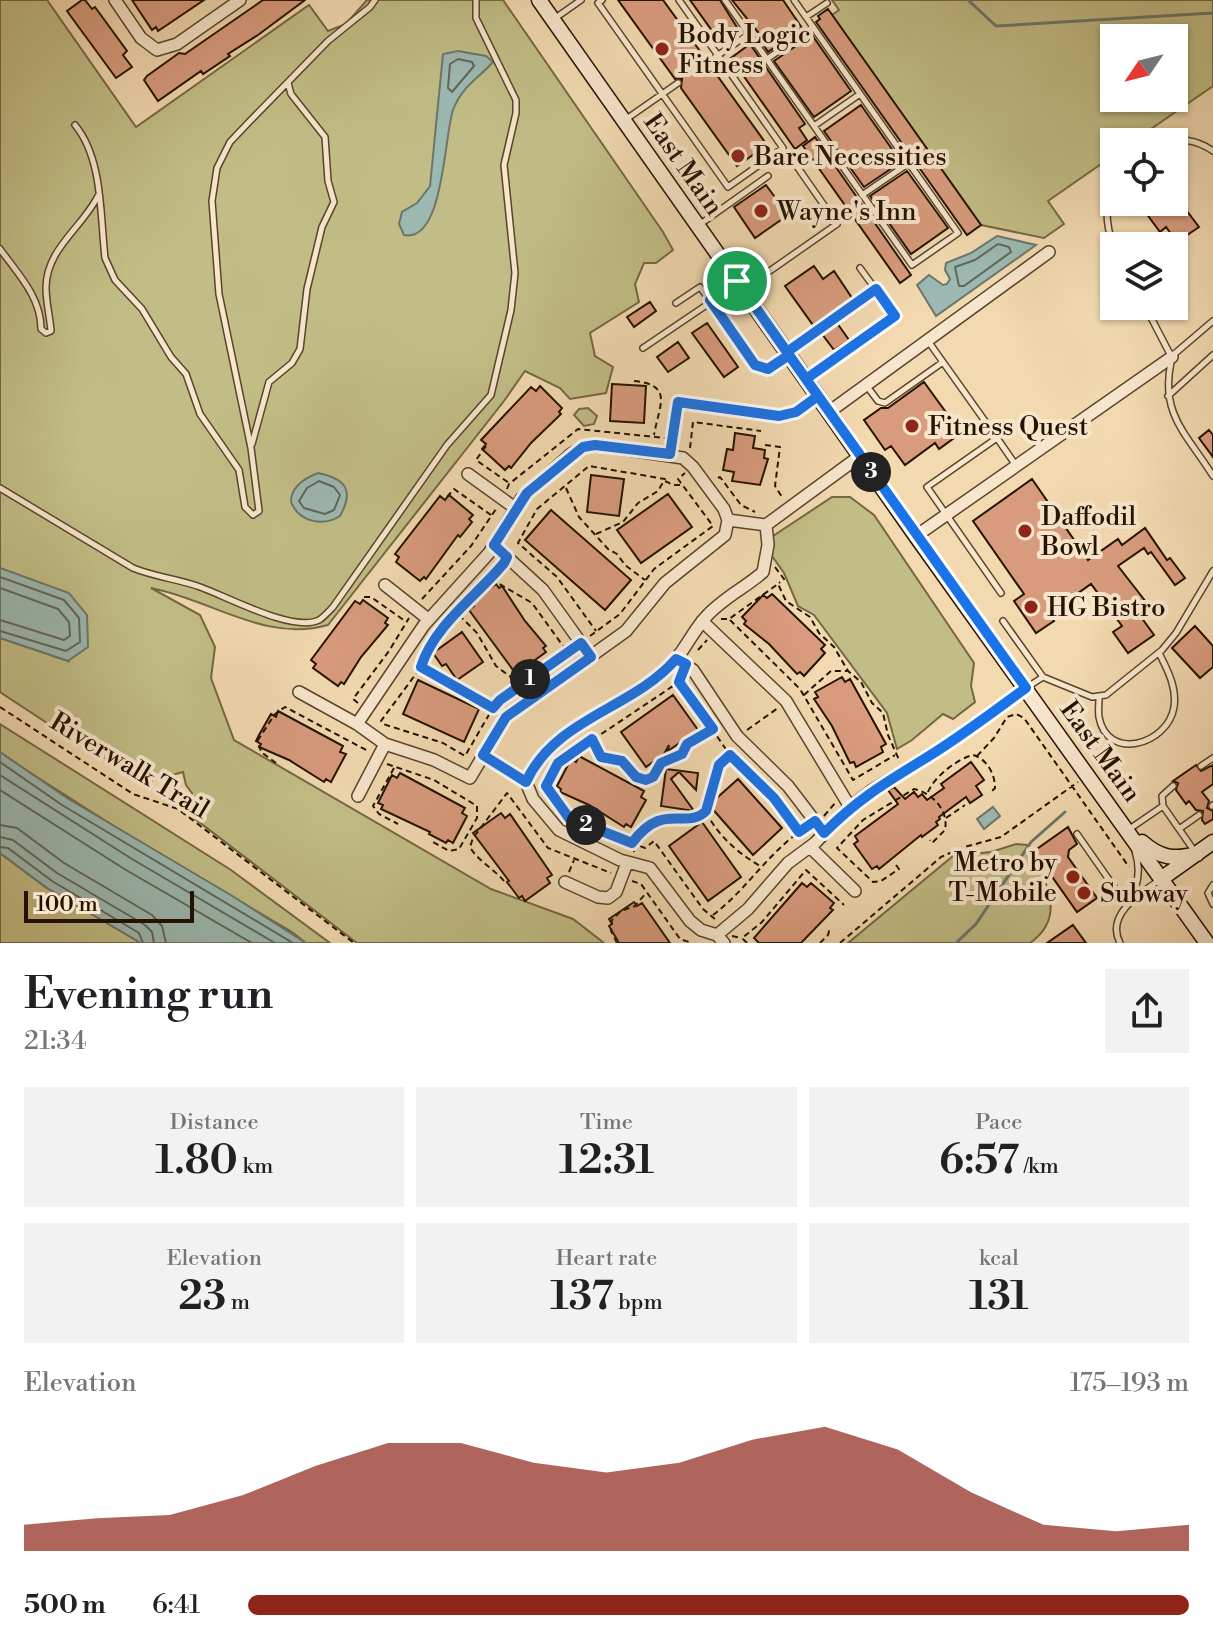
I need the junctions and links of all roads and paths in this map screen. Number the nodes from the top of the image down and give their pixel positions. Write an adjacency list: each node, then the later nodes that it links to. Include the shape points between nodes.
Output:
1 (115, 0): 2 (street, via 141,38 157,50 177,44)
2 (240, 0)
3 (375, 0): 19 (lane)
4 (476, 0): 73 (lane, via 476,18 516,100 504,165 515,273 491,395 447,445 333,607 309,623 157,577 133,568)
5 (539, 0): 13 (main road, East Main)
6 (581, 0): 13 (lane)
7 (602, 0): 21 (lane, via 598,3)
8 (679, 0): 16 (lane)
9 (725, 0): 15 (lane)
10 (794, 0): 12 (lane)
11 (827, 3): 12 (lane)
12 (806, 17): 14 (lane)
13 (553, 20): 23 (main road, East Main)
14 (813, 27): 17 (lane); 22 (lane)
15 (749, 34): 16 (lane); 17 (lane)
16 (718, 55): 18 (lane); 21 (lane, via 783,148 728,187)
17 (767, 59): 25 (lane)
18 (708, 62)
19 (288, 82): 61 (lane, via 222,154 212,201 219,294); 61 (lane, via 291,94 325,137 334,202 322,227 307,289 300,349 269,382)
20 (678, 83): 21 (lane)
21 (663, 94): 23 (lane)
22 (860, 94): 25 (lane); 28 (lane)
23 (624, 121): 33 (main road, East Main)
24 (75, 125): 31 (lane, via 95,168)
25 (814, 126): 32 (lane)
26 (1188, 141): 27 (lane)
27 (1213, 151)
28 (909, 163): 32 (lane); 32 (lane, via 958,233 912,265)
29 (796, 165): 38 (lane, via 837,224)
30 (768, 176): 33 (lane)
31 (98, 195): 34 (lane, via 49,268 51,331 41,329 33,296); 61 (lane, via 110,271 186,374 200,414 239,470 245,507 253,515 259,511)
32 (862, 195)
33 (698, 226): 38 (main road, East Main)
34 (0, 249)
35 (1049, 252): 44 (street)
36 (750, 264): 38 (lane)
37 (860, 268): 39 (lane)
38 (738, 282): 40 (lane); 46 (main road, East Main)
39 (876, 289): 46 (lane); 50 (lane, via 895,316)
40 (711, 301): 41 (lane, via 700,287); 45 (lane); 46 (lane, via 755,365 768,369)
41 (676, 303)
42 (1152, 320): 48 (lane)
43 (1213, 321): 48 (lane)
44 (928, 341): 49 (lane); 52 (street)
45 (643, 348)
46 (788, 354): 50 (main road, East Main)
47 (1213, 355): 54 (lane)
48 (1172, 357): 54 (lane); 65 (street)
49 (943, 362): 52 (lane, via 885,403); 58 (lane)
50 (806, 379): 53 (main road, East Main)
51 (634, 381): 57 (path, via 659,389)
52 (866, 385): 55 (street)
53 (818, 396): 55 (main road, East Main); 62 (lane, via 796,412 779,416 678,402)
54 (1167, 396): 67 (lane)
55 (829, 412): 63 (main road, East Main)
56 (761, 431): 64 (path, via 693,422)
57 (654, 436)
58 (997, 438): 65 (lane); 78 (lane, via 927,487)
59 (765, 445): 75 (path, via 780,447 775,486)
60 (486, 446): 70 (path, via 476,460)
61 (251, 448)
62 (670, 454): 64 (street); 76 (street, via 583,447 531,488)
63 (860, 456): 79 (street); 82 (main road, East Main)
64 (688, 462): 71 (path, via 678,479); 80 (street)
65 (1017, 465): 78 (street)
66 (468, 474): 76 (street)
67 (1213, 476)
68 (665, 481): 71 (path); 72 (path, via 589,466); 81 (path, via 623,522)
69 (712, 482): 79 (path, via 720,477 741,505)
70 (509, 484)
71 (682, 484): 89 (path, via 713,526)
72 (565, 487): 81 (path, via 574,509); 83 (path, via 537,509)
73 (0, 488)
74 (447, 497): 77 (path, via 454,489)
75 (782, 498)
76 (515, 508): 84 (street)
77 (492, 515)
78 (946, 515): 82 (street); 92 (lane)
79 (764, 519): 80 (street); 86 (street, via 769,537)
80 (728, 520): 105 (street, via 721,539 677,572 635,623)
81 (596, 534): 89 (path)
82 (916, 536): 112 (main road, East Main)
83 (518, 543): 85 (path); 101 (path, via 557,577)
84 (494, 545): 85 (street); 95 (street)
85 (507, 557): 88 (path); 102 (street, via 543,590)
86 (766, 564): 90 (path, via 784,579); 97 (street)
87 (1213, 571): 104 (lane)
88 (491, 579): 94 (path); 103 (path, via 532,603)
89 (645, 580): 101 (path, via 620,614)
90 (778, 584): 96 (path); 108 (path, via 786,601 810,617)
91 (385, 585): 95 (street)
92 (1001, 593)
93 (364, 597): 99 (path)
94 (458, 613): 107 (path, via 439,633); 111 (path, via 496,666)
95 (428, 619): 120 (street)
96 (729, 619): 100 (path, via 718,619); 113 (path)
97 (702, 621): 100 (street); 106 (street)
98 (1003, 621): 109 (lane)
99 (406, 622)
100 (712, 630): 106 (path, via 702,647); 117 (street)
101 (596, 631): 102 (path)
102 (581, 643): 103 (path); 105 (street)
103 (567, 651): 111 (path)
104 (1159, 653): 116 (lane); 116 (lane, via 1175,705 1149,740 1130,745 1113,738 1099,718)
105 (591, 657): 126 (street, via 506,717)
106 (681, 662): 110 (path); 122 (street, via 693,670); 133 (street, via 560,739)
107 (421, 667): 119 (path); 119 (path, via 383,724 443,743 465,756)
108 (848, 671): 115 (path, via 831,671); 132 (path, via 883,713 896,754)
109 (1043, 677): 112 (lane); 116 (lane)
110 (679, 682): 121 (path); 123 (path)
111 (521, 685): 119 (path)
112 (1026, 688): 142 (street); 149 (main road, East Main)
113 (800, 689): 115 (path); 117 (path)
114 (299, 692): 120 (street)
115 (804, 695): 132 (path)
116 (1099, 698)
117 (786, 701): 122 (path); 139 (street)
118 (0, 707): 176 (path, Riverwalk Trail, via 133,794 178,809)
119 (493, 708)
120 (357, 724): 124 (street)
121 (713, 729): 123 (path, via 661,763 646,780 622,761 601,757); 125 (path)
122 (737, 736): 125 (path); 146 (street)
123 (592, 739): 155 (path, via 558,763 546,786 569,818)
124 (385, 744): 126 (street, via 470,778); 138 (street)
125 (724, 747): 127 (path)
126 (483, 755): 133 (street)
127 (730, 755): 143 (path, via 719,765); 150 (path, via 774,798)
128 (977, 756): 134 (path, via 1007,717 1016,714); 136 (path, via 966,757 935,780); 137 (path, via 995,779)
129 (1213, 758): 130 (lane)
130 (1201, 766)
131 (395, 767): 147 (path, via 373,806)
132 (853, 780): 139 (path)
133 (526, 782): 158 (street, via 559,830)
134 (1073, 786): 161 (path); 181 (path, via 1001,837 941,857)
135 (1173, 786): 141 (lane, via 1162,796)
136 (927, 793): 145 (path); 159 (path, via 910,789 863,820 837,848 873,882 899,869)
137 (990, 793)
138 (358, 796)
139 (843, 796): 142 (street); 146 (path)
140 (965, 805): 145 (path)
141 (1163, 806): 148 (lane); 149 (lane)
142 (850, 807): 151 (street)
143 (706, 811): 155 (path, via 693,819 665,817); 160 (path, via 733,846)
144 (1199, 815): 148 (lane)
145 (945, 819): 153 (path, via 942,834)
146 (815, 821): 150 (path); 151 (street)
147 (398, 824)
148 (1179, 829): 157 (lane)
149 (1128, 830): 157 (main road, via 1163,856); 163 (main road, East Main); 170 (lane, via 1138,873)
150 (799, 832): 160 (path)
151 (824, 833): 156 (street)
152 (1077, 834): 170 (lane)
153 (930, 840)
154 (1213, 842): 157 (main road)
155 (632, 843): 158 (path); 160 (path, via 645,848 654,841 703,909 713,915)
156 (810, 847): 168 (street); 174 (street, via 788,863)
157 (1197, 854): 163 (main road)
158 (632, 863): 162 (street); 166 (path); 174 (street, via 654,871 696,927)
159 (896, 865)
160 (760, 867)
161 (1130, 869)
162 (622, 877): 164 (path, via 548,848 507,793 470,847); 165 (street, via 616,892 605,898); 166 (path)
163 (1161, 879): 170 (lane); 182 (main road, East Main)
164 (504, 881)
165 (565, 882)
166 (641, 884): 169 (path)
167 (1213, 885): 171 (lane, via 1208,893)
168 (855, 891)
169 (646, 893): 177 (path, via 612,920); 178 (path, via 680,939)
170 (1126, 904): 175 (lane)
171 (1213, 904)
172 (844, 905): 179 (path, via 806,870 742,938)
173 (830, 927): 180 (path)
174 (721, 939)
175 (1117, 942)
176 (354, 943)
177 (617, 943)
178 (692, 943)
179 (747, 943)
180 (820, 943)
181 (840, 943)
182 (1207, 943)

